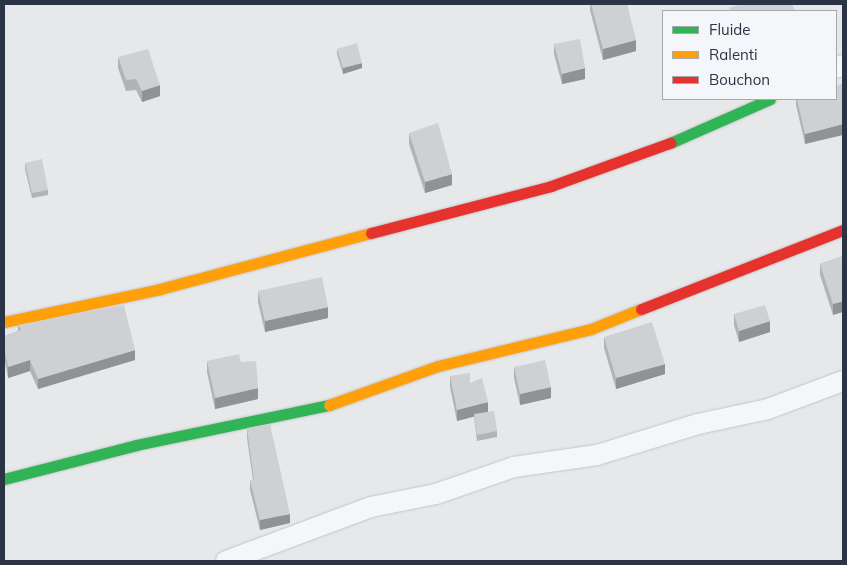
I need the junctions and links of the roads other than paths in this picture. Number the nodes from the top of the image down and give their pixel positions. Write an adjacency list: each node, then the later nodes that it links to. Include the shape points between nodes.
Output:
1 (768, 100): 3 (street, via 694,134 551,186 160,289)
2 (843, 230): 5 (street, via 591,329 438,366 330,405 136,445)
3 (4, 322)
4 (843, 381): 6 (street, via 768,409 698,424 597,455 514,467 436,494 371,507)
5 (4, 479)
6 (226, 561)

